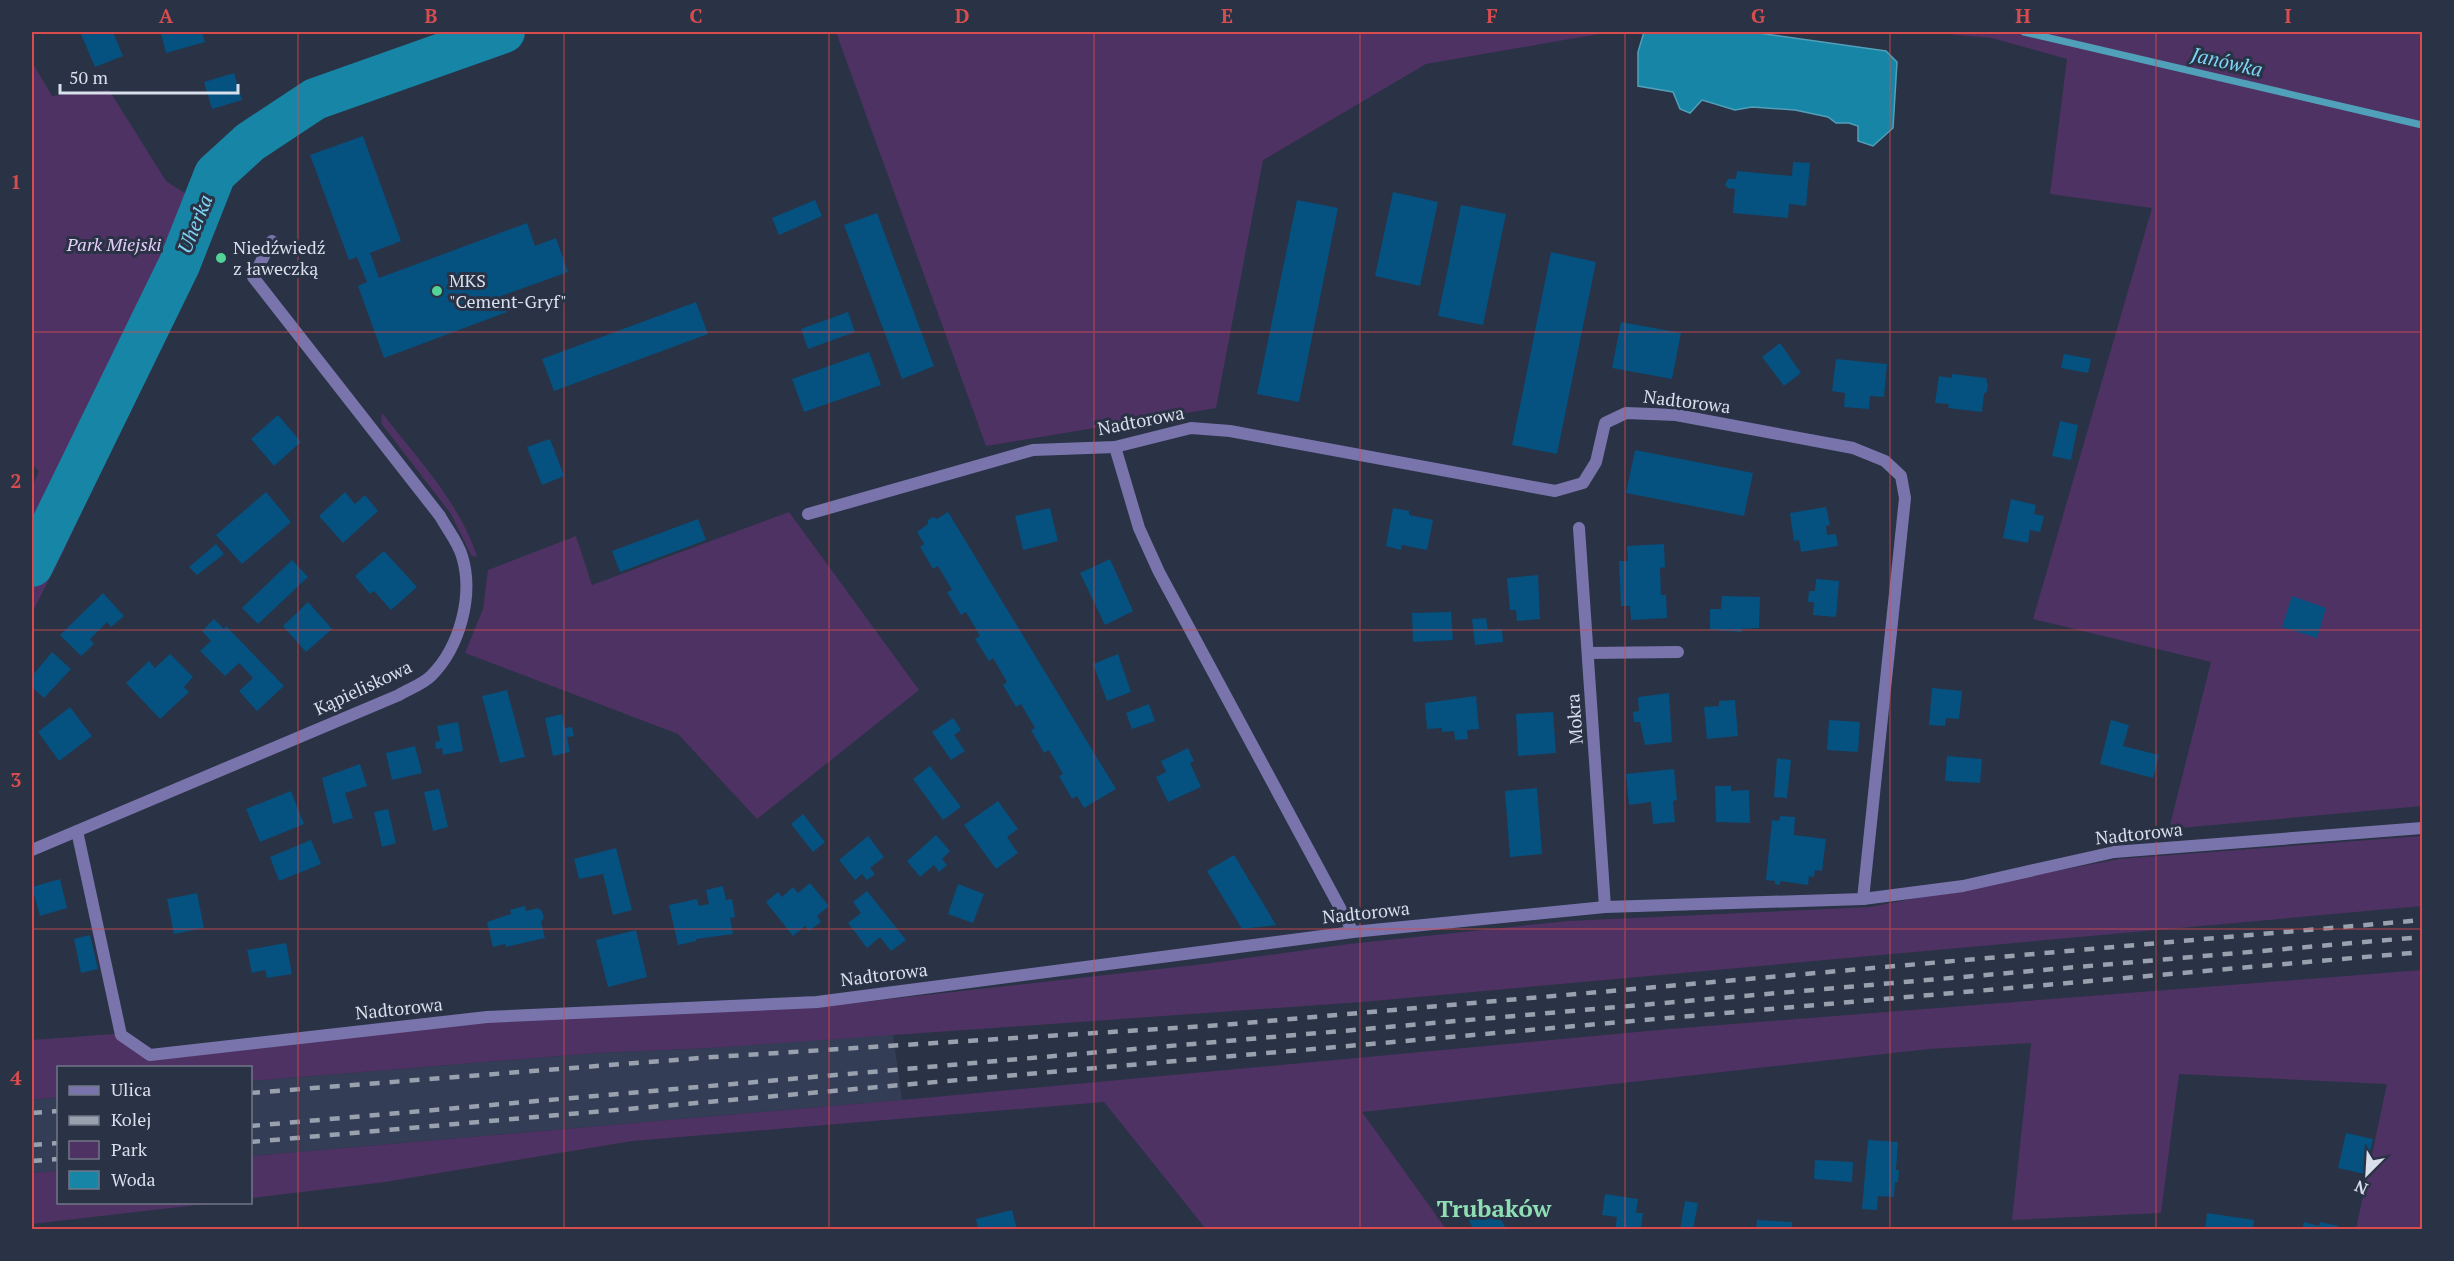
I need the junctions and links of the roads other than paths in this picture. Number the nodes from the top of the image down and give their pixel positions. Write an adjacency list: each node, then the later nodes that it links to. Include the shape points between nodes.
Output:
1 (272, 241): 8 (street, Kąpieliskowa, via 253,277 440,516 461,554 468,582 463,616 449,650 430,676 399,694)
2 (1115, 447): 3 (street, Nadtorowa, via 1033,450); 10 (street, Nadtorowa, via 1191,428 1230,431 1555,491 1583,483 1596,462 1605,423 1626,413 1650,413 1853,448 1885,461 1901,476 1905,498); 12 (street, via 1139,528 1159,572)
3 (808, 514)
4 (1579, 528): 6 (street, Mokra)
5 (1678, 652): 6 (street)
6 (1588, 653): 11 (street, Mokra)
7 (2422, 828): 10 (street, Nadtorowa, via 2114,852 1963,886)
8 (77, 831): 9 (street, Kąpieliskowa); 12 (street, Nadtorowa, via 121,1035 150,1055 487,1017 817,1002)
9 (32, 850)
10 (1863, 899): 11 (street, Nadtorowa)
11 (1605, 907): 12 (street, Nadtorowa)
12 (1353, 932)

